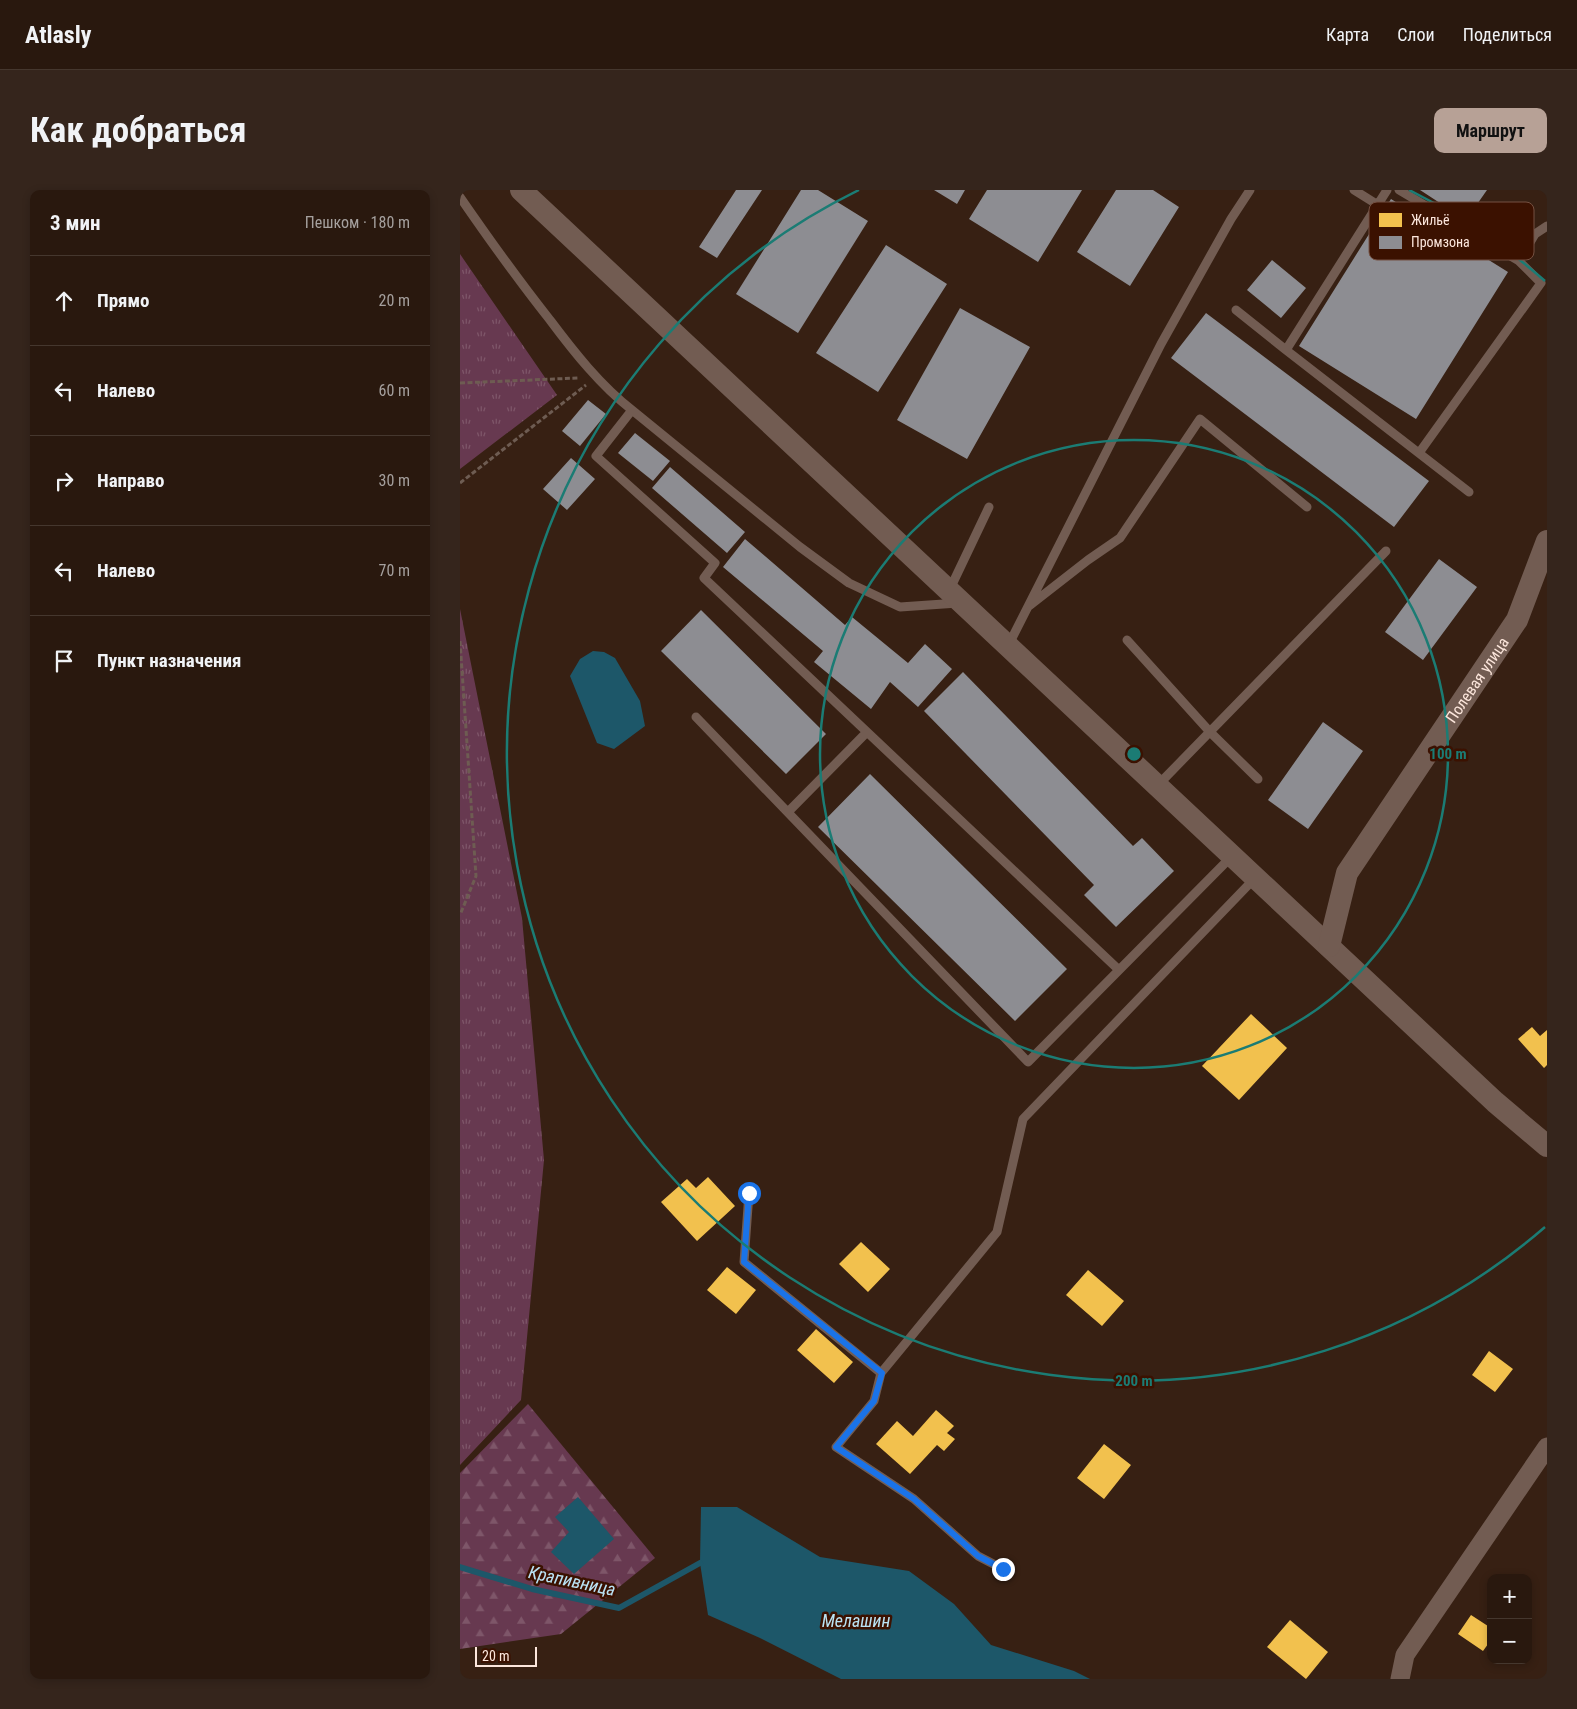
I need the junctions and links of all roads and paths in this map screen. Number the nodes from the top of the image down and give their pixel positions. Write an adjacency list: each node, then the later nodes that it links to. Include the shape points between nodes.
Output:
1 (521, 190): 26 (street)
2 (1250, 190): 27 (lane, via 1162,344)
3 (1354, 190): 7 (lane)
4 (1387, 190): 8 (lane)
5 (1399, 190): 9 (lane)
6 (460, 197): 16 (lane, via 519,281)
7 (1373, 202)
8 (1380, 202)
9 (1419, 202)
10 (1369, 219): 15 (lane)
11 (1547, 226): 12 (lane)
12 (1534, 236)
13 (1519, 261): 19 (lane, via 1541,283)
14 (1236, 310): 15 (lane)
15 (1286, 350): 19 (lane)
16 (597, 377): 17 (path); 18 (lane); 20 (path)
17 (460, 383)
18 (632, 410): 26 (lane, via 848,583 900,607); 32 (lane, via 596,456 715,562 704,578)
19 (1419, 453): 21 (lane)
20 (460, 483)
21 (1469, 492)
22 (989, 507): 26 (lane)
23 (1307, 507): 27 (lane, via 1200,419 1120,538)
24 (1547, 541): 40 (street, Полевая улица, via 1517,620 1347,873)
25 (1386, 551): 33 (lane)
26 (955, 597): 30 (street)
27 (1027, 608): 30 (lane)
28 (1127, 640): 33 (lane)
29 (460, 641): 39 (path, via 476,876)
30 (1008, 646): 35 (street)
31 (696, 717): 36 (lane)
32 (867, 732): 36 (lane); 41 (lane)
33 (1210, 732): 34 (lane); 35 (lane)
34 (1258, 779)
35 (1158, 785): 37 (street)
36 (788, 812): 41 (lane, via 1028,1062)
37 (1232, 856): 38 (street); 41 (lane)
38 (1256, 878): 40 (street); 44 (lane, via 1023,1119 997,1232)
39 (460, 915)
40 (1329, 946): 42 (street, via 1495,1102)
41 (1119, 970)
42 (1547, 1146)
43 (749, 1193): 44 (lane, via 744,1262)
44 (882, 1373): 46 (lane, via 874,1401 836,1447 914,1499 978,1556)
45 (1547, 1447): 47 (street, via 1406,1655)
46 (1003, 1569)
47 (1400, 1679)

